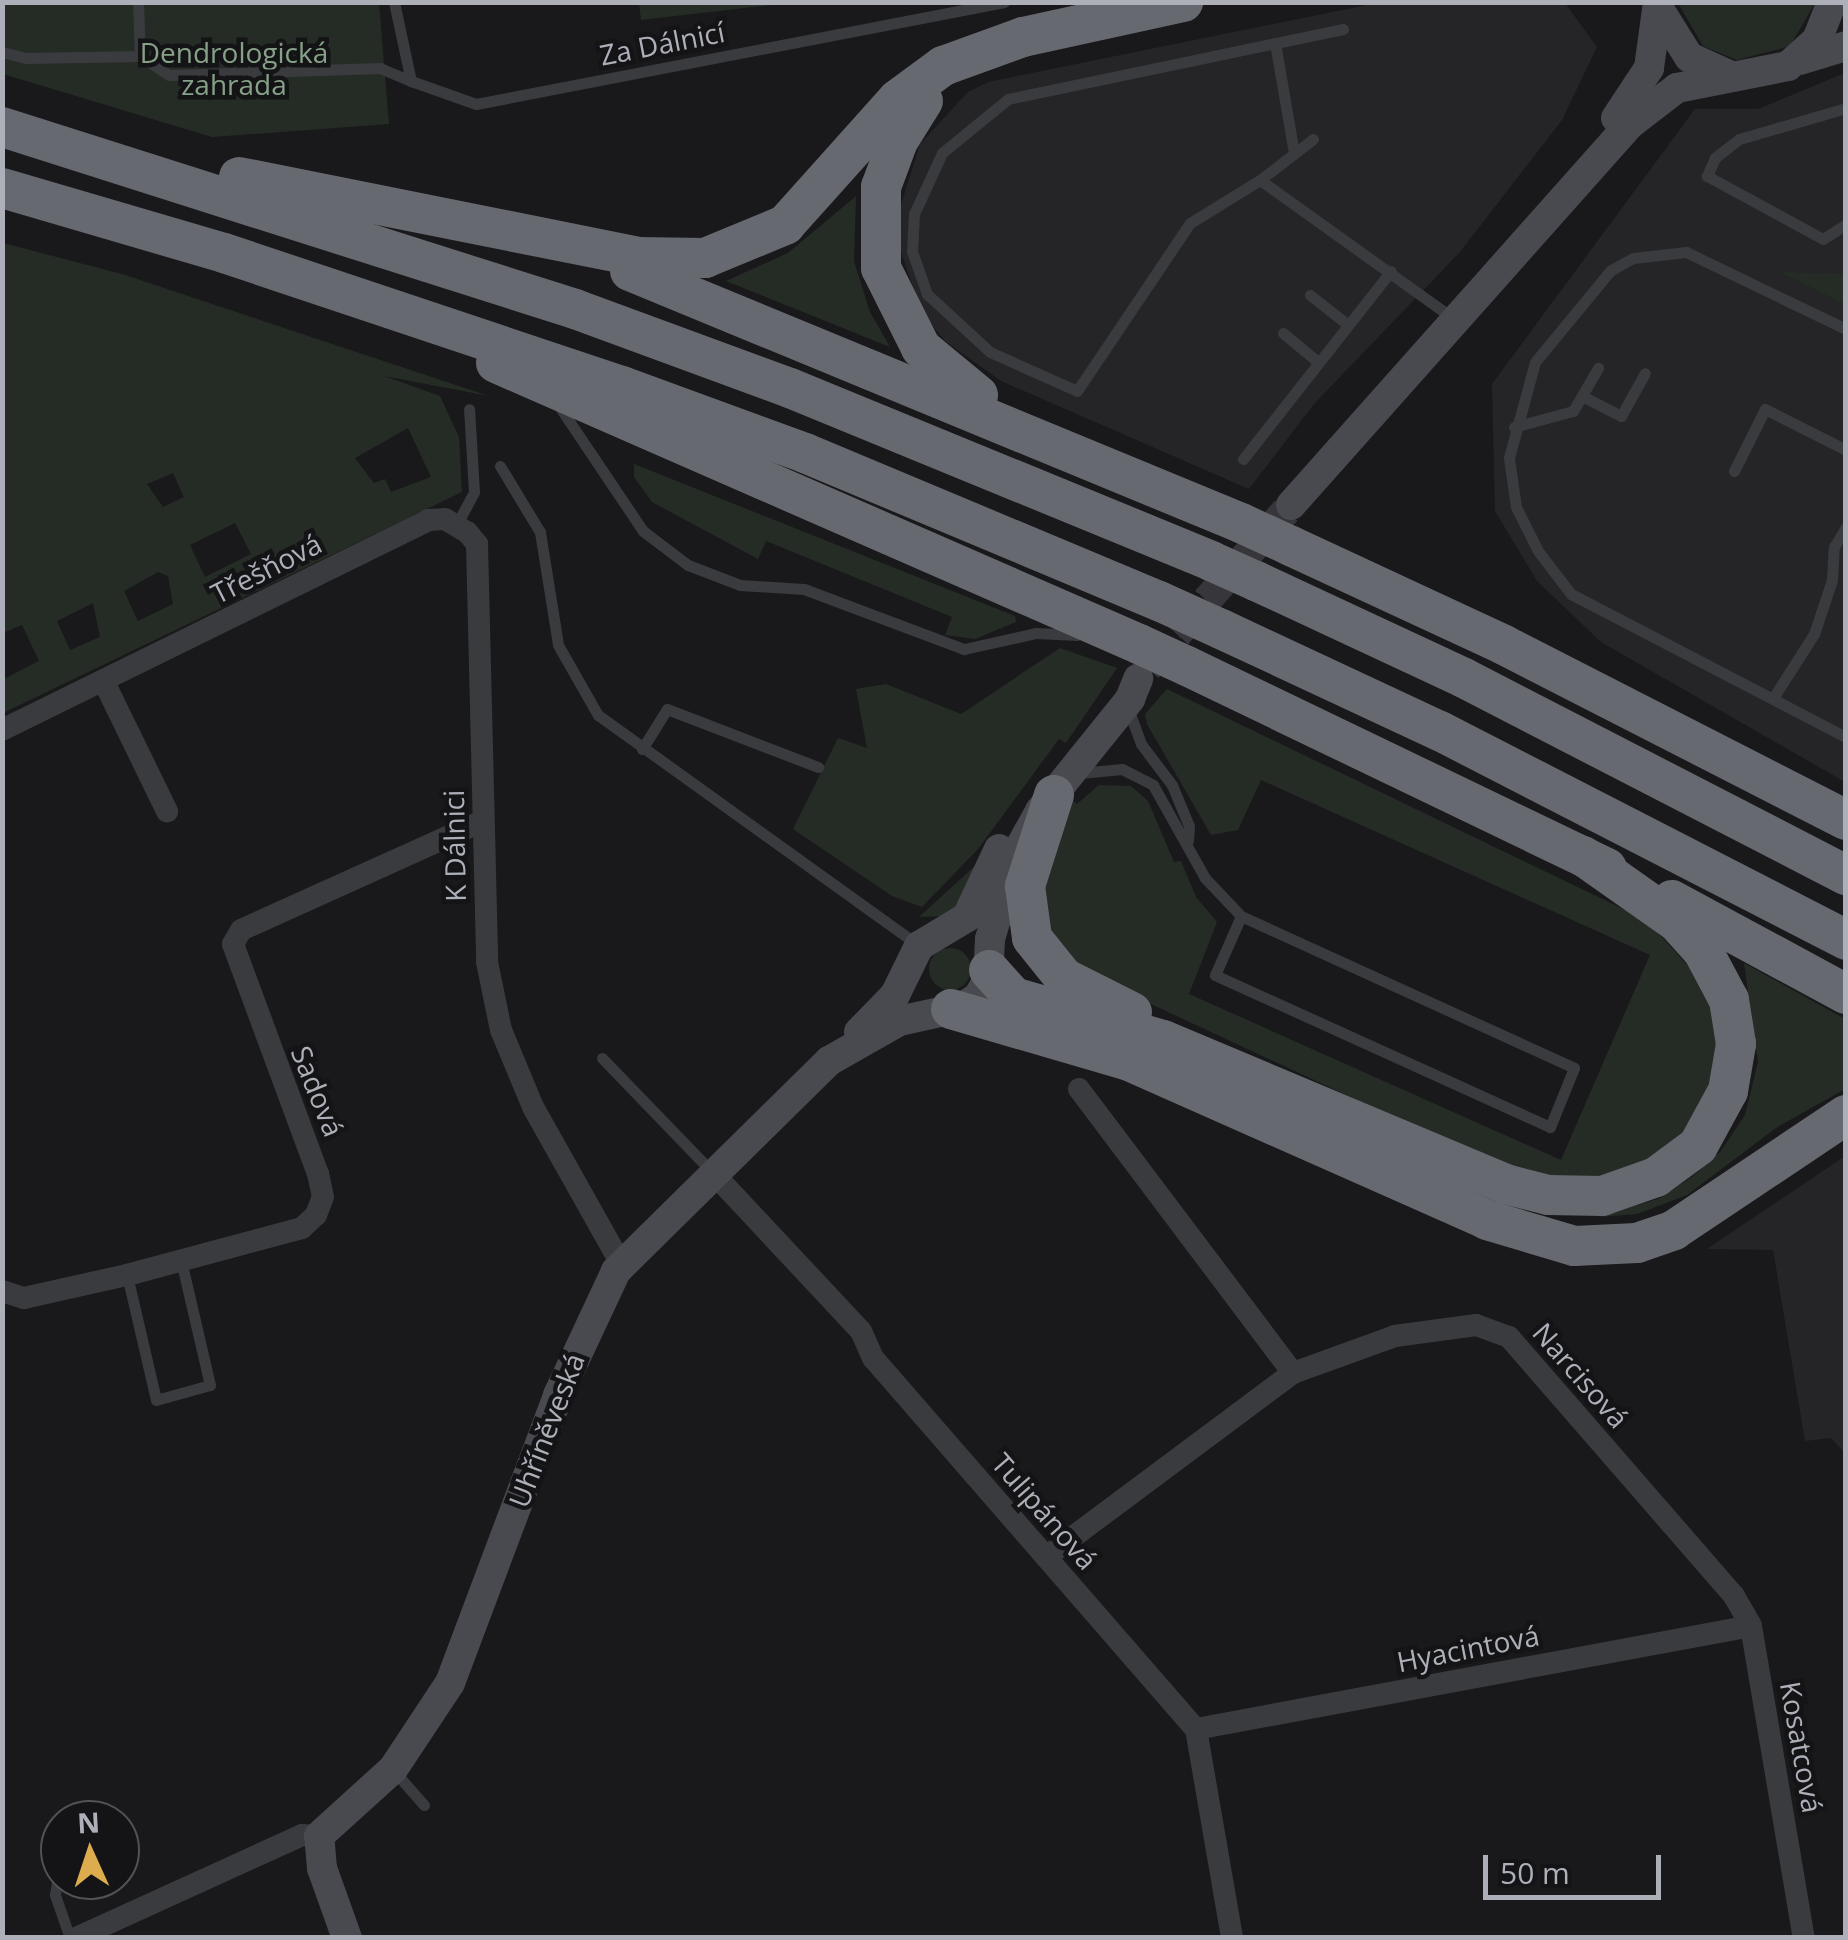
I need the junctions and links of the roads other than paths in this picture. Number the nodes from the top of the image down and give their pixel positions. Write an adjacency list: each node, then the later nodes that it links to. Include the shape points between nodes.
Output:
1 (138, 2): 12 (lane)
2 (394, 2): 15 (lane)
3 (1004, 2): 15 (lane, Za Dálnicí, via 476,104)
4 (1182, 2): 9 (highway)
5 (1658, 2): 14 (street, via 1670,36 1689,57); 21 (street, via 1649,68)
6 (1832, 2): 13 (street, via 1817,40)
7 (1342, 29): 8 (lane)
8 (1275, 43): 20 (lane); 22 (lane, via 1008,99 942,153 914,214 912,252 928,294 990,352 1078,391 1190,224)
9 (998, 46): 24 (highway, via 919,81 798,215 723,254 638,258); 41 (highway, via 933,88 898,141 879,200 881,268 907,330 940,367)
10 (1846, 46): 13 (street)
11 (2, 52): 12 (lane, via 26,58)
12 (140, 56): 15 (lane, Za Dálnicí, via 169,75 380,68)
13 (1788, 66): 14 (street)
14 (1738, 77): 21 (street, via 1677,88)
15 (411, 81)
16 (1846, 108): 25 (lane, via 1739,139 1715,158 1707,176 1823,238)
17 (2, 127): 19 (highway)
18 (1313, 139): 20 (lane)
19 (62, 144): 24 (highway); 62 (highway, bridge, via 575,309 964,459 1211,561 1464,678)
20 (1294, 153): 22 (lane)
21 (1594, 158): 29 (street)
22 (1260, 180): 26 (lane)
23 (2, 188): 28 (highway)
24 (435, 213): 41 (highway, via 683,290)
25 (1846, 224)
26 (1391, 271): 29 (lane); 30 (lane)
27 (1310, 296): 30 (lane)
28 (408, 313): 36 (highway); 64 (highway, bridge, via 786,446 1159,601 1440,731)
29 (1453, 318): 45 (street)
30 (1346, 324): 33 (lane)
31 (1846, 329): 39 (lane, via 1686,252 1653,252 1610,271 1572,314 1536,362)
32 (1283, 333): 33 (lane)
33 (1318, 362): 42 (lane)
34 (1598, 368): 37 (lane)
35 (1644, 372): 37 (lane, via 1621,416)
36 (531, 384): 48 (highway); 48 (lane, via 580,429 643,531 688,565 740,585 804,589 964,649 1050,631)
37 (1582, 396): 39 (lane, via 1574,411)
38 (468, 409): 46 (lane, via 474,492)
39 (1514, 427): 51 (lane, via 1509,458 1516,506 1570,594)
40 (1846, 450): 44 (lane, via 1765,408)
41 (1090, 458): 58 (highway, bridge, via 1504,645)
42 (1243, 459)
43 (500, 466): 54 (lane, via 540,532 558,645 574,683 598,715)
44 (1734, 471)
45 (1291, 506)
46 (457, 524): 49 (street, Třešňová, via 428,520); 59 (street, K Dálnici, via 477,544)
47 (1846, 527): 51 (lane, via 1834,547 1832,580 1814,634)
48 (1138, 644): 61 (highway, bridge)
49 (104, 682): 52 (street, Třešňová); 57 (street)
50 (1130, 698): 56 (street); 60 (lane, via 1130,722 1172,785 1189,826); 65 (street, via 1138,679 1115,694 1033,796 967,917)
51 (1773, 698): 53 (lane)
52 (2, 730)
53 (1846, 737)
54 (642, 749): 55 (lane, via 667,709); 65 (lane)
55 (818, 767)
56 (1062, 785): 60 (lane, via 1110,768 1139,774); 66 (street, via 1010,868); 72 (highway, via 1025,886 1028,926 1045,960 1076,986 1244,1060)
57 (167, 811)
58 (1846, 820)
59 (482, 821): 75 (street, Sadová, via 241,930 233,958 323,1197 302,1228); 76 (street, K Dálnici, via 487,962 501,1030 533,1107)
60 (1188, 841): 63 (lane, via 1206,878)
61 (1583, 856): 67 (highway); 72 (highway, via 1691,936 1729,1000 1736,1044 1728,1091 1707,1134 1686,1158 1620,1192 1548,1194 1482,1175)
62 (1846, 875)
63 (1241, 916): 63 (lane, via 1215,976 1550,1127 1574,1068)
64 (1846, 940)
65 (924, 947): 66 (street, via 968,935); 68 (street, via 921,996); 70 (street, via 895,995)
66 (989, 965): 68 (street, via 978,997); 72 (highway, via 1012,997 1146,1034)
67 (1846, 994)
68 (946, 1009): 70 (street, via 899,1020); 73 (highway, via 1129,1061 1487,1220 1574,1246 1638,1243 1674,1230)
69 (602, 1058): 74 (lane)
70 (833, 1058): 74 (street, Uhříněveská)
71 (1078, 1089): 79 (street)
72 (1292, 1090)
73 (1846, 1114)
74 (713, 1174): 76 (street, Uhříněveská); 80 (street, Tulipánová, via 861,1331 873,1358)
75 (182, 1260): 77 (street, Sadová); 77 (lane, via 210,1385 156,1400)
76 (621, 1264): 83 (street, Uhříněveská, via 558,1395 450,1683)
77 (127, 1274): 78 (street, Sadová, via 24,1298)
78 (2, 1291)
79 (1293, 1373): 80 (street, Narcisová); 81 (street, Narcisová, via 1395,1336 1476,1325 1509,1337 1734,1596)
80 (1046, 1557): 82 (street, Tulipánová)
81 (1751, 1626): 82 (street, Hyacintová); 90 (street, Kosatcová)
82 (1196, 1729): 89 (street)
83 (392, 1769): 84 (lane); 85 (street, Uhříněveská)
84 (424, 1805)
85 (319, 1836): 87 (street, via 302,1835); 88 (street, via 322,1868)
86 (57, 1900): 87 (lane)
87 (73, 1938)
88 (347, 1938)
89 (1232, 1938)
90 (1804, 1938)

